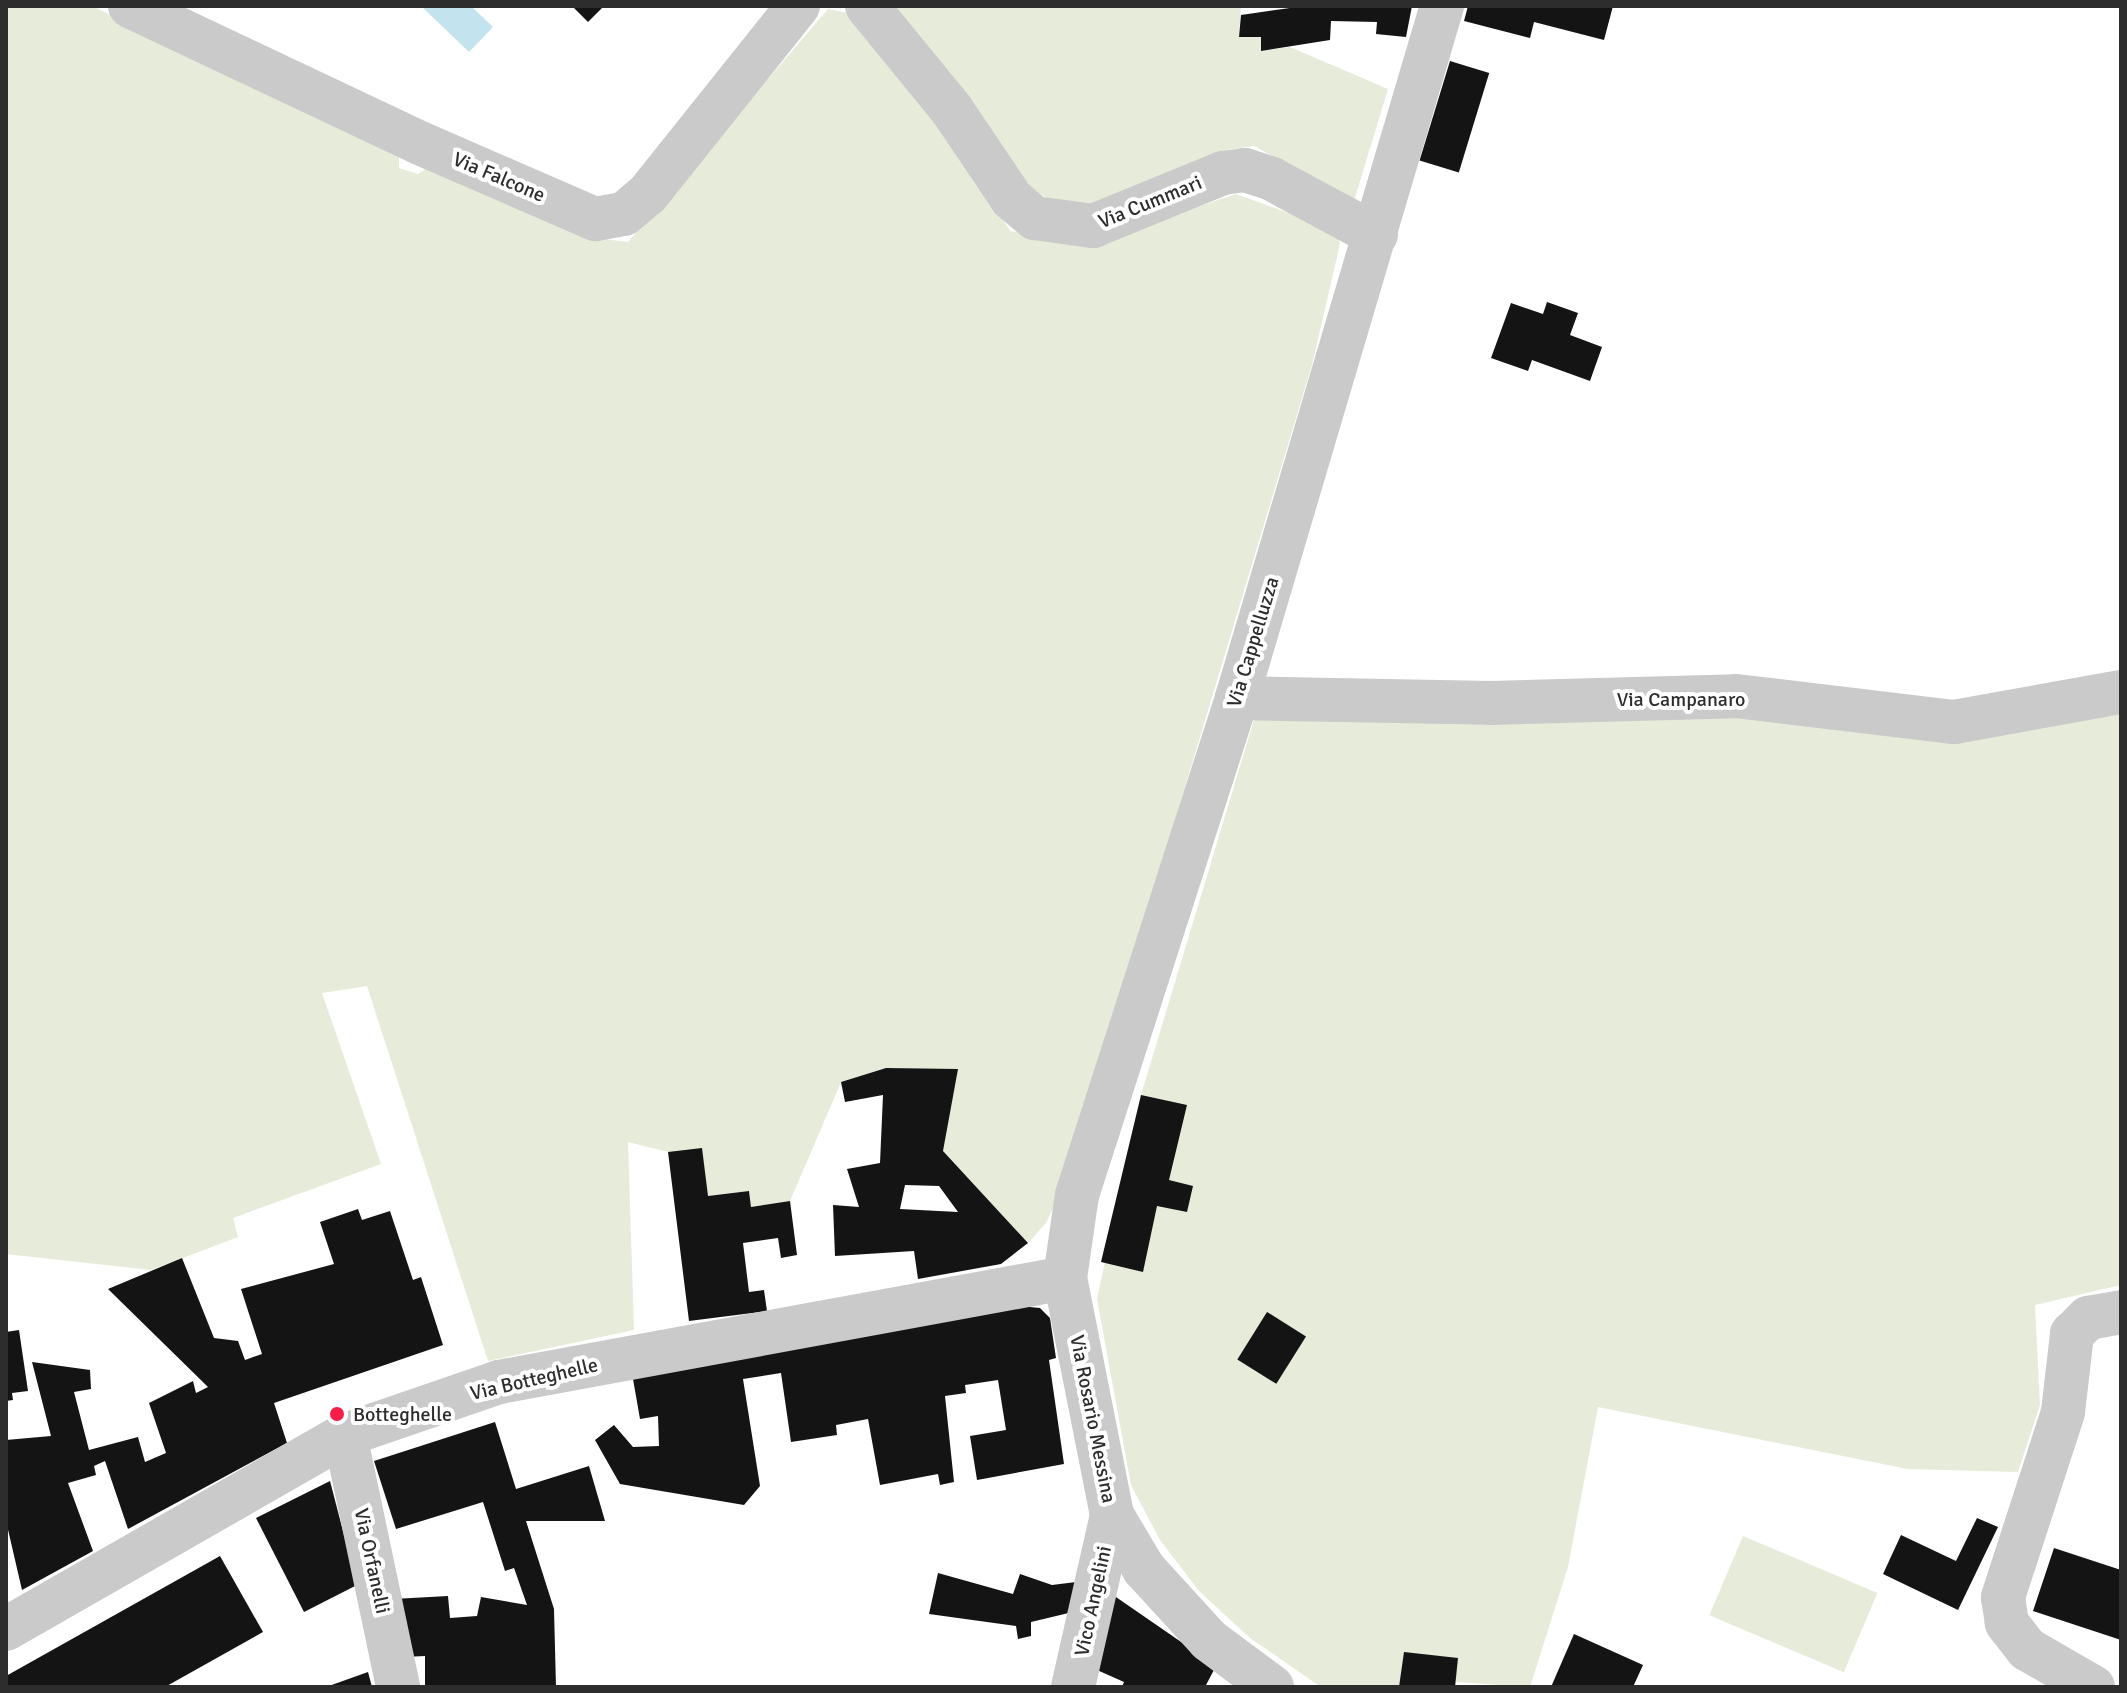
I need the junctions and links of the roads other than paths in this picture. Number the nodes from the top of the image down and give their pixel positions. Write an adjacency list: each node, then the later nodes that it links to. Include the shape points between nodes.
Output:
1 (130, 6): 2 (street, Via Falcone, via 595,219 624,214 647,195)
2 (798, 6)
3 (867, 6): 5 (street, Via Cummari, via 952,110 1012,199 1035,218 1093,226 1223,173 1245,170)
4 (1442, 6): 5 (street, Via Cappelluzza)
5 (1376, 235): 7 (street, Via Cappelluzza)
6 (2121, 692): 7 (street, Via Campanaro, via 1954,722 1736,696 1491,703)
7 (1237, 698): 8 (street, Via Cappelluzza, via 1077,1195)
8 (1065, 1278): 10 (street, Via Botteghelle, via 499,1382); 11 (street, Via Rosario Messina)
9 (2121, 1312): 16 (street, via 2088,1318 2072,1334 2063,1412 2003,1597 2007,1623 2027,1649)
10 (345, 1435): 12 (street, Via Botteghelle); 13 (street, Via Orfanelli)
11 (1112, 1515): 14 (street, Vico Angelini); 15 (street, Via Rosario Messina, via 1144,1569 1209,1640)
12 (6, 1629)
13 (398, 1687)
14 (1073, 1687)
15 (1272, 1687)
16 (2093, 1687)

